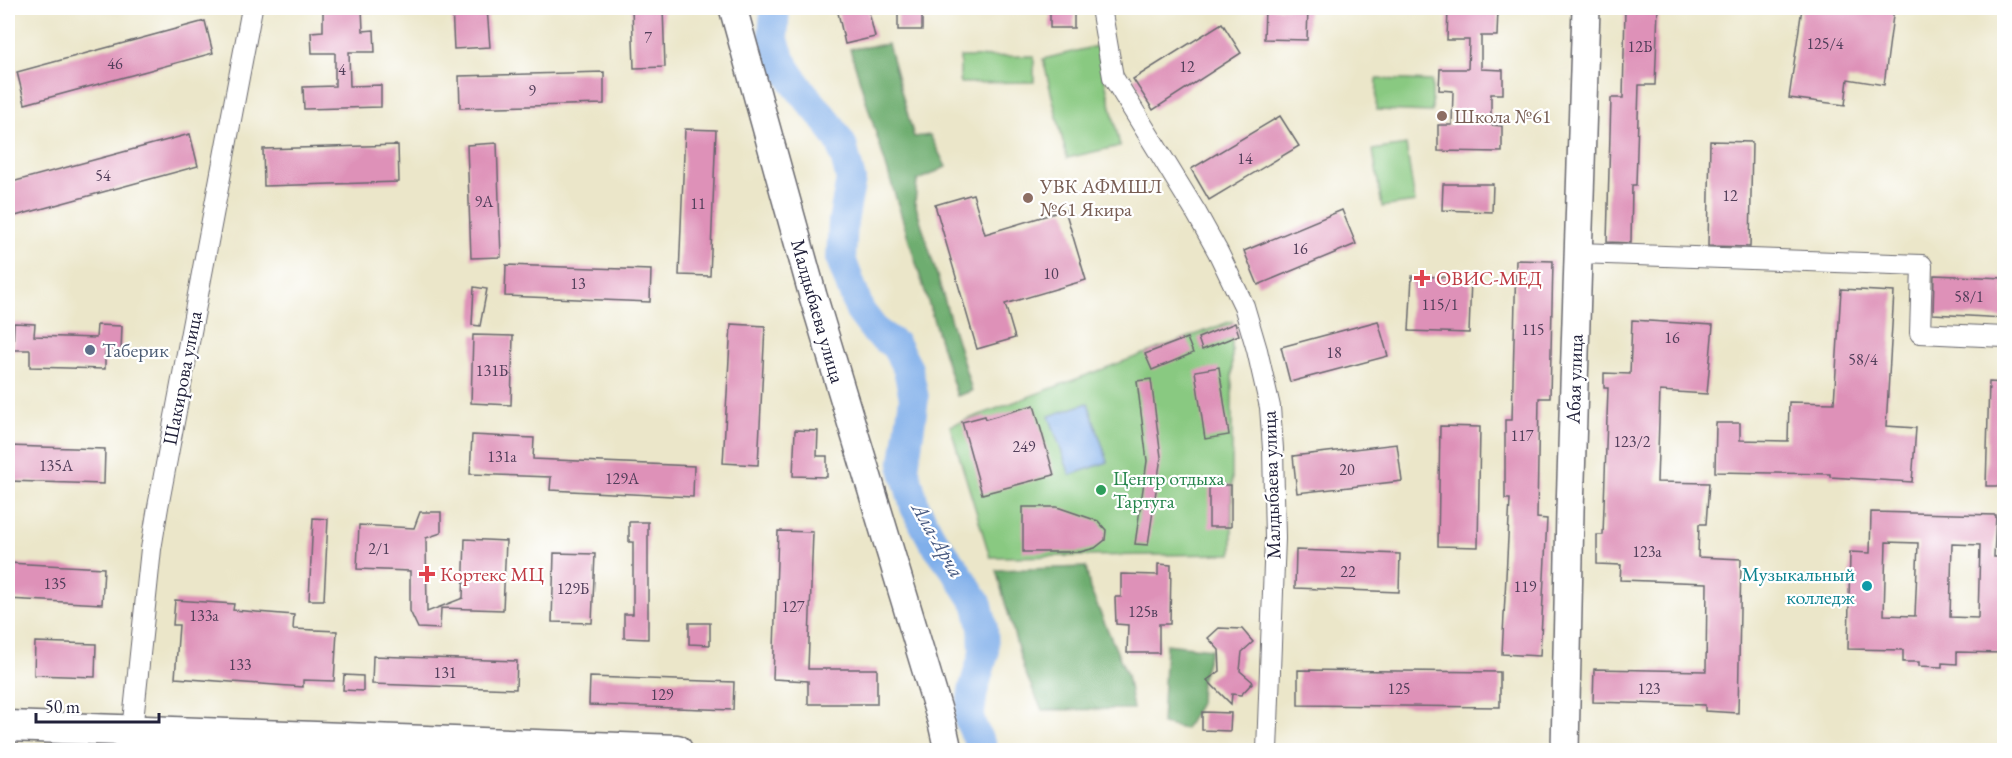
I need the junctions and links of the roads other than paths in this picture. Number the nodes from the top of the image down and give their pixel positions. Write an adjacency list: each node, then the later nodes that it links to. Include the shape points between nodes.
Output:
1 (252, 8): 8 (street, Шакирова улица, via 151,549)
2 (733, 8): 10 (street, Малдыбаева улица, via 813,296)
3 (1101, 8): 11 (street, Малдыбаева улица, via 1113,77 1218,252 1244,306 1270,406 1275,504)
4 (1586, 8): 5 (street, Абая улица)
5 (1578, 253): 6 (street, via 1922,265 1920,333); 12 (street, Абая улица)
6 (2004, 337)
7 (8, 726): 8 (main road)
8 (132, 741): 9 (main road)
9 (677, 750)
10 (948, 750)
11 (1267, 750)
12 (1565, 750)

